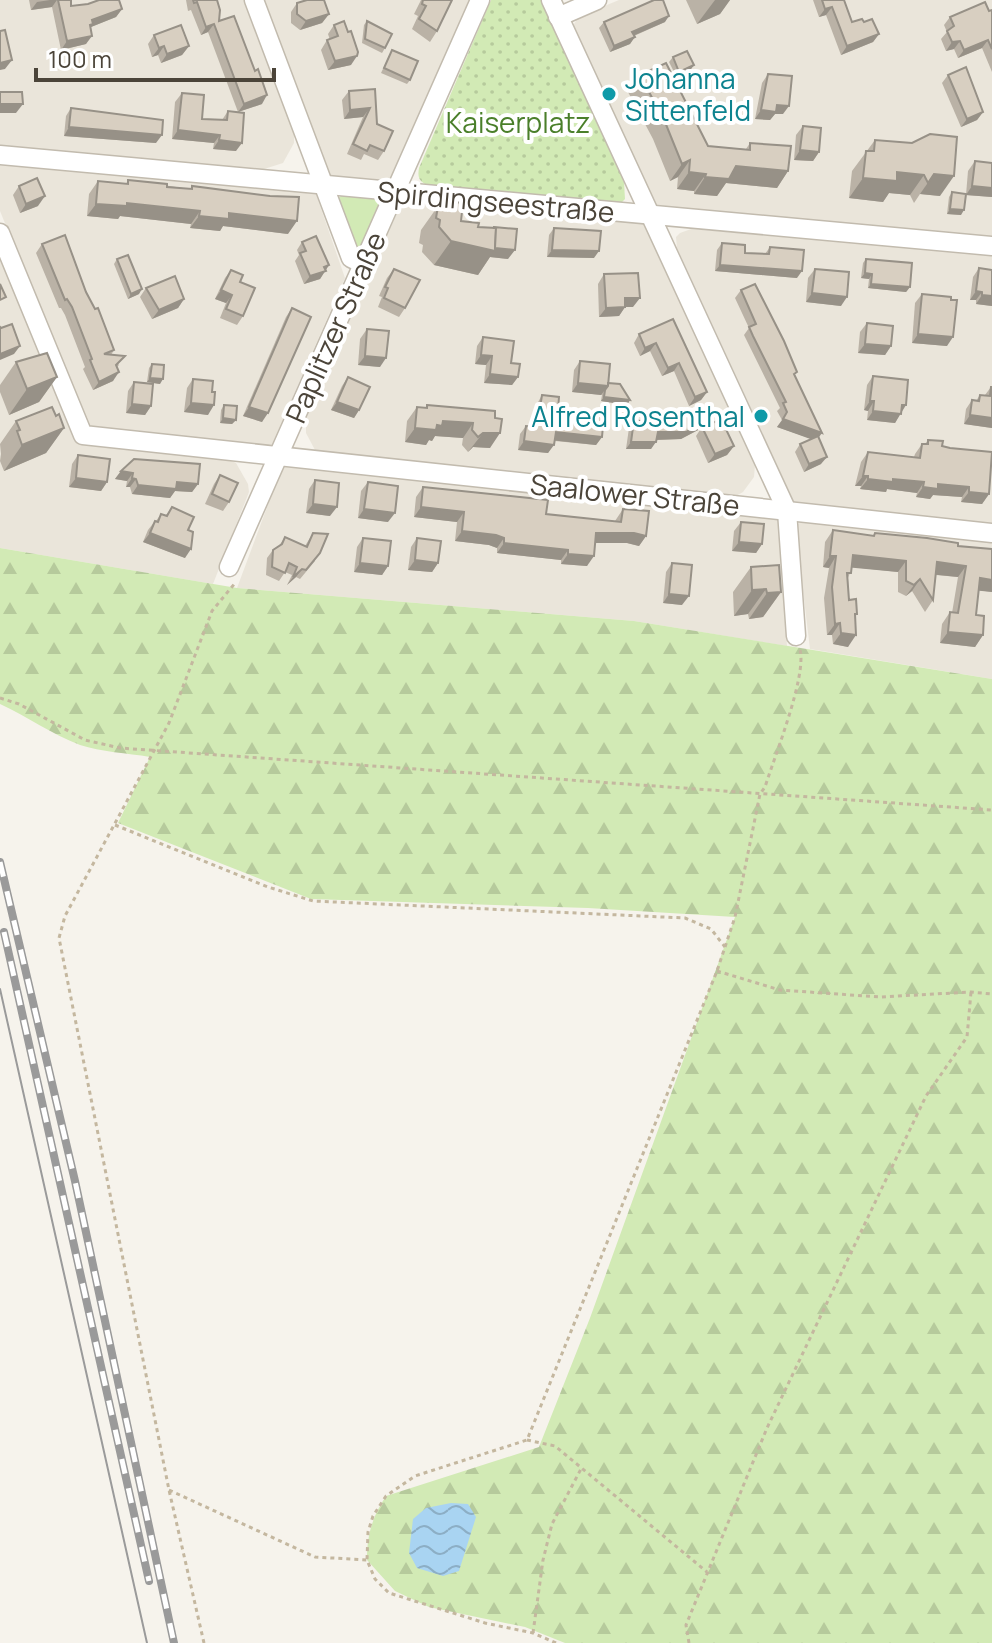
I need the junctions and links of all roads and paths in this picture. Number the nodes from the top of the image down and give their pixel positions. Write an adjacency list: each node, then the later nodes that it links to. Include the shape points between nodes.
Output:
1 (254, 0): 6 (street)
2 (480, 0): 7 (street, Paplitzer Straße)
3 (597, 0): 4 (street)
4 (555, 8): 8 (street)
5 (0, 155): 6 (street, Spirdingseestraße)
6 (322, 185): 7 (street, Spirdingseestraße); 11 (street, via 351,258)
7 (396, 191): 8 (street, Spirdingseestraße); 11 (street, Paplitzer Straße)
8 (649, 215): 10 (street, Spirdingseestraße); 13 (street)
9 (0, 233): 12 (street, Saalower Straße, via 83,435)
10 (992, 246)
11 (363, 264): 12 (street, Paplitzer Straße)
12 (278, 456): 13 (street, Saalower Straße); 15 (street, Paplitzer Straße)
13 (787, 511): 14 (street, Saalower Straße); 16 (street)
14 (992, 533)
15 (229, 567): 18 (path, via 237,581 212,611)
16 (796, 636): 19 (path, via 802,656 795,692)
17 (0, 698): 18 (path, via 85,740)
18 (156, 751): 19 (path); 21 (path)
19 (760, 794): 20 (path); 22 (path)
20 (992, 810)
21 (115, 825): 22 (path, via 313,901 685,918 711,929); 28 (path, via 65,916 59,938)
22 (725, 947): 23 (path)
23 (717, 971): 24 (path, via 780,990 880,997); 26 (path)
24 (971, 992): 25 (path); 30 (path, via 967,1037 926,1096 767,1428)
25 (992, 994)
26 (527, 1440): 27 (path, via 555,1446); 29 (path, via 415,1476 386,1496 368,1532)
27 (582, 1467): 30 (path); 31 (path, via 552,1524)
28 (169, 1490): 29 (path, via 315,1557); 32 (path)
29 (367, 1560): 31 (path, via 389,1593)
30 (707, 1572): 34 (path, via 686,1625)
31 (533, 1633): 33 (path)
32 (204, 1643)
33 (556, 1643)
34 (689, 1643)

